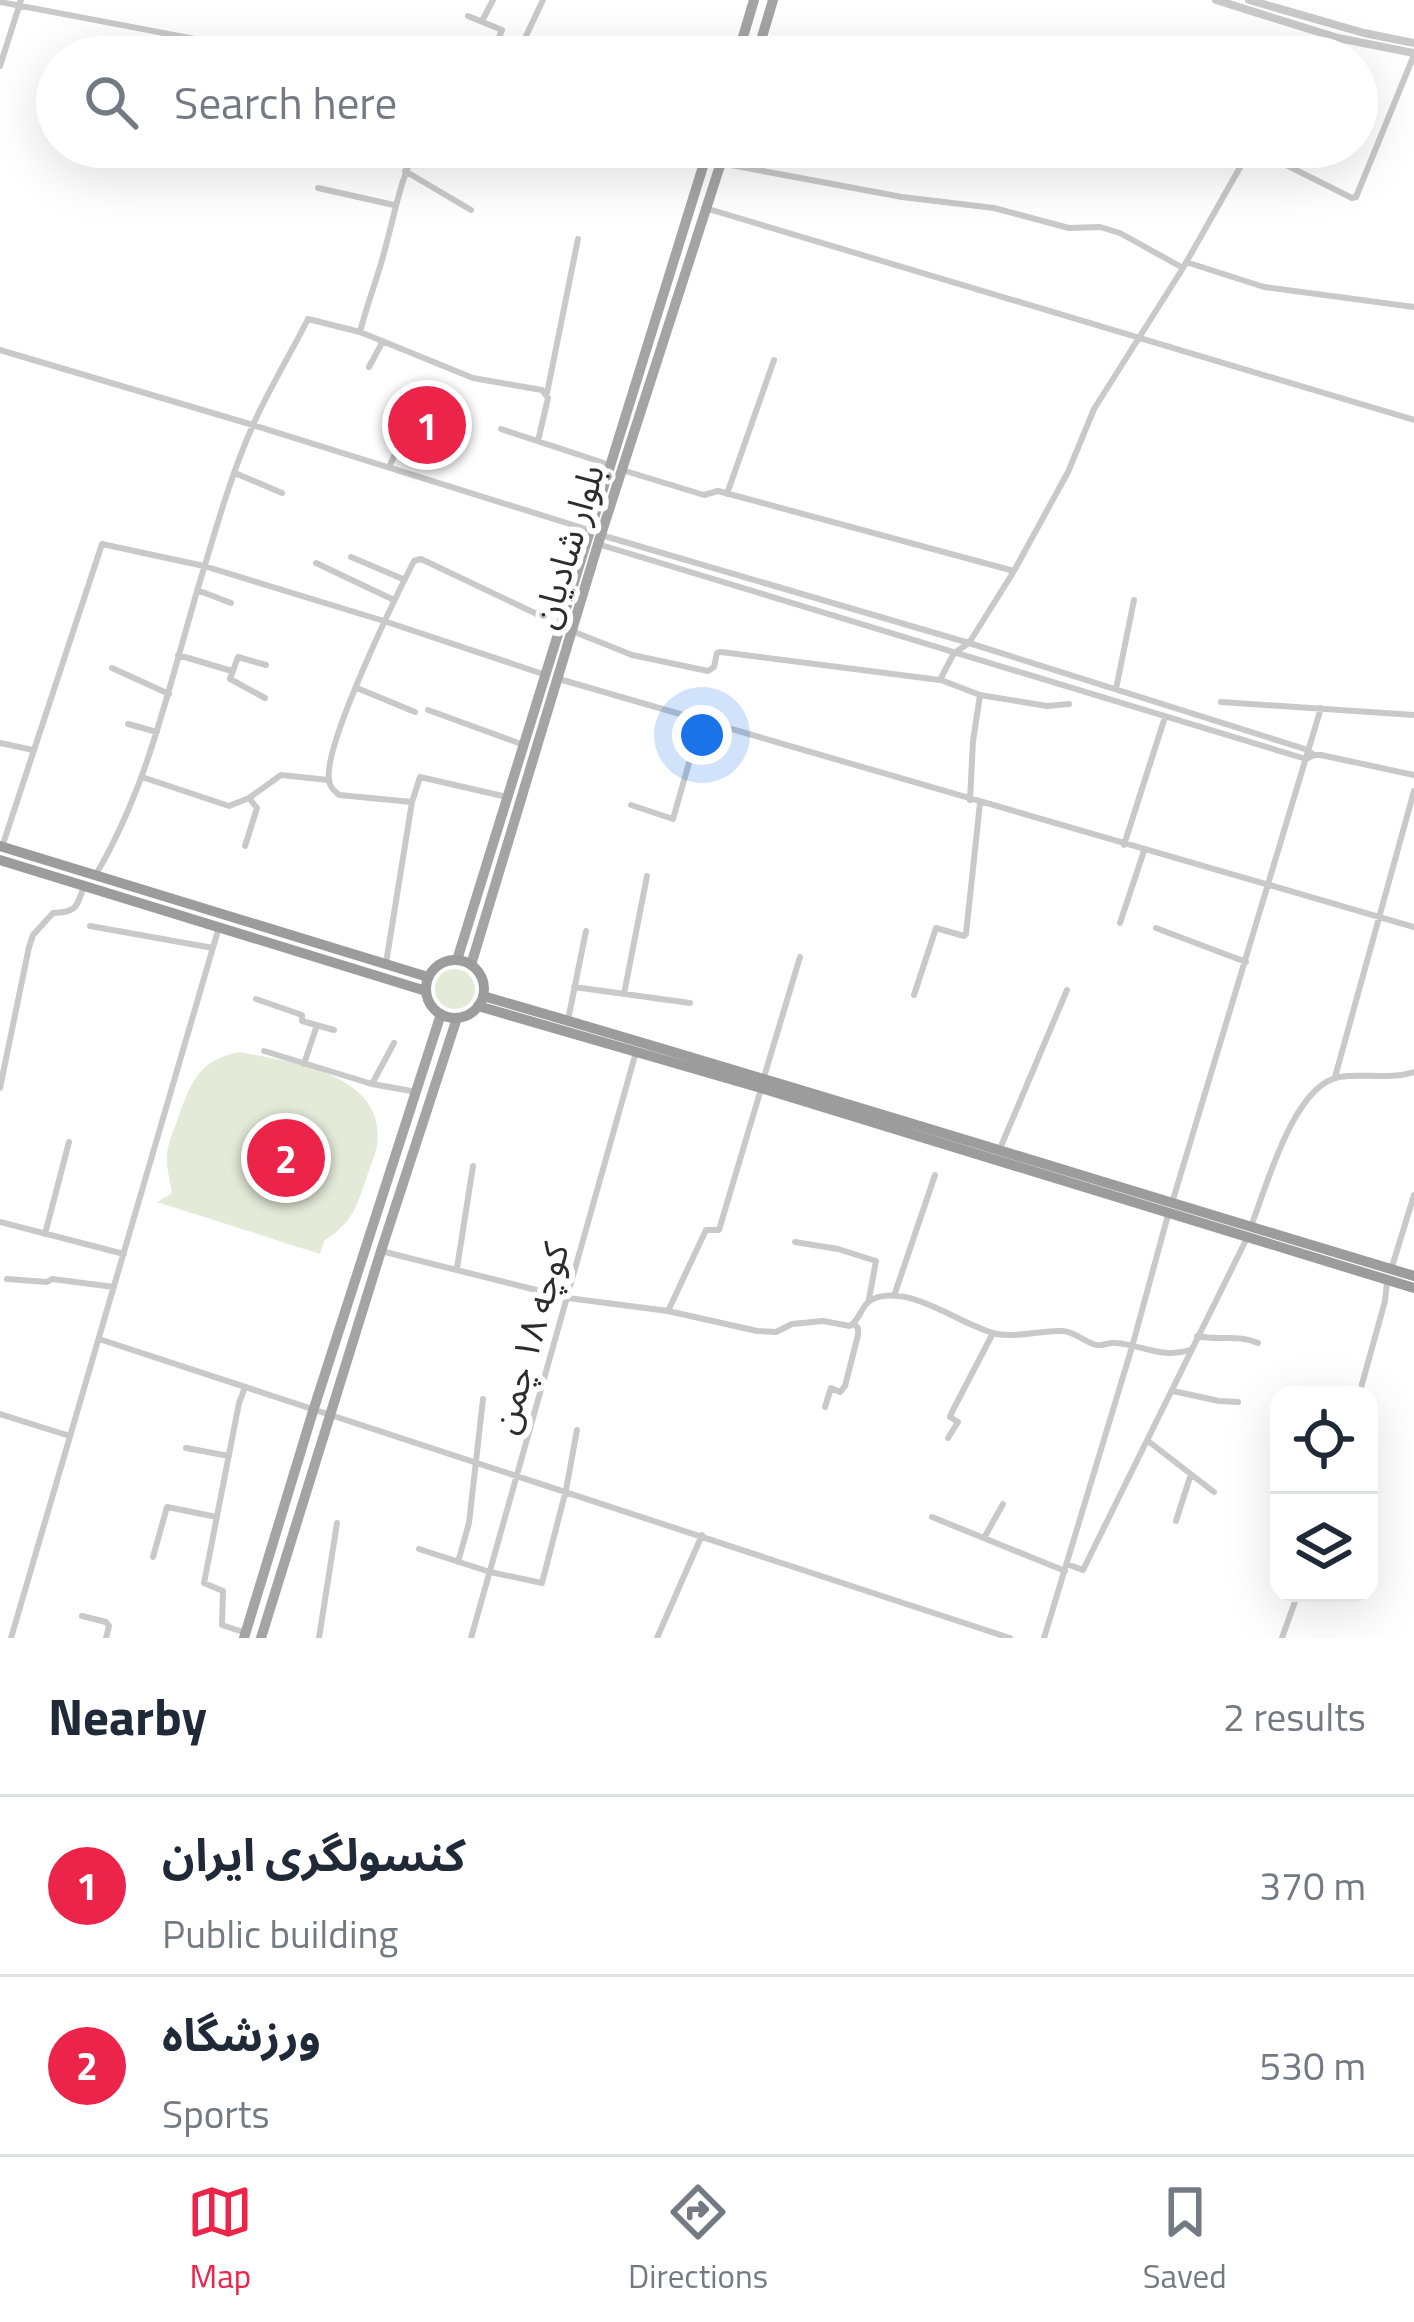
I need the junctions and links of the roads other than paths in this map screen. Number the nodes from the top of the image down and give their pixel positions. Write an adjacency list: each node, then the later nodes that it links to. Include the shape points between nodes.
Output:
1 (493, 0): 11 (street)
2 (543, 0): 14 (street)
3 (754, 0): 15 (main road)
4 (773, 0): 16 (main road)
5 (1216, 0): 17 (street)
6 (1250, 0): 9 (street)
7 (0, 2): 8 (street)
8 (20, 2): 12 (street); 21 (street)
9 (1276, 4): 18 (street)
10 (468, 16): 11 (street)
11 (482, 21): 13 (street, via 502,30)
12 (187, 36)
13 (500, 36)
14 (526, 36)
15 (743, 36)
16 (762, 36)
17 (1332, 36)
18 (1414, 43)
19 (1378, 46): 20 (street)
20 (1414, 54): 22 (street)
21 (0, 66)
22 (1378, 147)
23 (406, 168): 30 (street)
24 (703, 168): 32 (main road, بلوار شادیان)
25 (720, 168): 34 (main road, بلوار شادیان)
26 (743, 168): 37 (street, via 994,208 1069,228 1100,227)
27 (1242, 168): 37 (street)
28 (1292, 168): 29 (street, via 1352,198)
29 (1370, 168)
30 (405, 171): 33 (street); 35 (street)
31 (318, 188): 33 (street)
32 (692, 204): 34 (street); 52 (main road, بلوار شادیان)
33 (394, 206): 39 (street)
34 (706, 208): 40 (street); 52 (main road, بلوار شادیان)
35 (471, 210)
36 (578, 238): 46 (street)
37 (1185, 265): 38 (street, via 1264,287); 40 (street)
38 (1414, 307)
39 (360, 332): 41 (street); 48 (street, via 308,319)
40 (1138, 339): 47 (street); 60 (street)
41 (383, 341): 44 (street); 46 (street, via 473,378)
42 (0, 350): 48 (street)
43 (774, 360): 55 (street)
44 (370, 367)
45 (424, 393): 51 (street)
46 (547, 393): 50 (street)
47 (1414, 420)
48 (253, 424): 51 (street); 53 (street)
49 (501, 429): 50 (street)
50 (538, 442): 52 (street)
51 (389, 467): 56 (street)
52 (616, 468): 55 (street, via 704,495); 56 (main road, بلوار شادیان)
53 (235, 472): 54 (street); 59 (street)
54 (282, 493)
55 (727, 494): 60 (street)
56 (596, 536): 67 (main road, بلوار شادیان); 68 (street); 69 (street)
57 (351, 557): 61 (street)
58 (316, 563): 63 (street)
59 (204, 566): 62 (street); 66 (street); 93 (street, via 102,544)
60 (1014, 571): 68 (street)
61 (404, 579): 63 (street); 67 (street, via 421,559)
62 (197, 590): 65 (street); 70 (street)
63 (394, 600): 66 (street)
64 (1134, 600): 77 (street)
65 (231, 603)
66 (384, 621): 74 (street); 76 (street)
67 (566, 628): 74 (main road, بلوار شادیان); 75 (street, via 632,655 709,671 721,652)
68 (969, 643): 69 (street); 77 (street)
69 (954, 653): 75 (street); 87 (street)
70 (178, 655): 73 (street); 78 (street)
71 (266, 664): 73 (street, via 238,657)
72 (112, 668): 78 (street)
73 (232, 671): 80 (street, via 231,680)
74 (552, 677): 88 (street); 92 (main road, بلوار شادیان); 126 (main road, بلوار شادیان)
75 (940, 680): 79 (street)
76 (357, 688): 85 (street); 97 (street)
77 (1116, 689): 94 (street)
78 (170, 694): 90 (street)
79 (980, 695): 82 (street); 101 (street)
80 (265, 698)
81 (1221, 702): 83 (street)
82 (1069, 704)
83 (1321, 708): 86 (street); 94 (street)
84 (428, 710): 92 (street)
85 (415, 712)
86 (1414, 715)
87 (1165, 716): 94 (street); 105 (street)
88 (701, 721): 101 (street); 104 (street, via 674,819)
89 (128, 724): 90 (street)
90 (157, 732): 96 (street)
91 (0, 743): 93 (street)
92 (524, 745): 100 (main road, بلوار شادیان)
93 (34, 750): 106 (street)
94 (1309, 754): 95 (street); 113 (street)
95 (1414, 775)
96 (142, 777): 99 (street, via 229,806); 110 (street)
97 (329, 780): 99 (street, via 281,775); 102 (street, via 339,795)
98 (1414, 791): 114 (street)
99 (249, 797): 107 (street, via 257,808)
100 (508, 797): 102 (street, via 420,777); 123 (main road, بلوار شادیان)
101 (970, 800): 103 (street)
102 (412, 802): 124 (street)
103 (980, 803): 105 (street); 132 (street, via 966,934 935,929)
104 (631, 806)
105 (1124, 845): 108 (street)
106 (1, 846): 110 (highway)
107 (245, 846)
108 (1144, 851): 113 (street); 115 (street)
109 (0, 860): 112 (highway)
110 (97, 875): 112 (street); 124 (highway)
111 (647, 876): 131 (street)
112 (84, 885): 117 (highway); 149 (street, via 78,905 52,913 33,935)
113 (1269, 887): 114 (street); 125 (street)
114 (1378, 918): 119 (street); 146 (street)
115 (1120, 923)
116 (90, 926): 121 (street)
117 (219, 927): 121 (street); 130 (highway)
118 (1156, 928): 125 (street)
119 (1414, 928)
120 (586, 932): 128 (street)
121 (213, 948): 162 (street)
122 (800, 957): 147 (street)
123 (457, 960): 126 (highway); 127 (highway)
124 (386, 962): 127 (highway)
125 (1246, 962): 156 (street)
126 (471, 965): 134 (highway, via 482,978)
127 (428, 977): 130 (highway)
128 (574, 987): 131 (street); 138 (street)
129 (1067, 990): 152 (street)
130 (426, 991): 136 (highway)
131 (624, 994): 135 (street)
132 (914, 995)
133 (256, 999): 139 (street)
134 (481, 1001): 137 (highway); 138 (highway); 143 (highway)
135 (691, 1004)
136 (441, 1015): 137 (highway); 150 (main road)
137 (457, 1018): 161 (main road)
138 (568, 1020): 147 (highway)
139 (317, 1025): 140 (street); 144 (street)
140 (334, 1030)
141 (394, 1043): 148 (street)
142 (264, 1051): 144 (street)
143 (636, 1052): 147 (highway); 170 (street, كوچه ١٨ چمن)
144 (304, 1064): 148 (street)
145 (1414, 1072): 146 (street)
146 (1335, 1077): 158 (street, via 1296,1114)
147 (762, 1083): 152 (highway); 156 (highway); 172 (street, via 718,1230 706,1230)
148 (372, 1084): 150 (street)
149 (0, 1088)
150 (417, 1092): 186 (main road)
151 (69, 1142): 159 (street)
152 (999, 1151): 156 (highway)
153 (473, 1166): 163 (street)
154 (935, 1175): 169 (street)
155 (1414, 1196): 164 (street)
156 (1170, 1209): 158 (highway); 178 (street)
157 (0, 1222): 159 (street)
158 (1249, 1233): 164 (highway); 175 (street)
159 (45, 1234): 162 (street)
160 (795, 1242): 171 (street, via 876,1261)
161 (381, 1251): 163 (street); 188 (main road)
162 (124, 1253): 167 (street)
163 (457, 1268): 170 (street)
164 (1389, 1274): 165 (highway); 168 (highway); 180 (street)
165 (1414, 1276)
166 (7, 1279): 167 (street)
167 (114, 1287): 176 (street)
168 (1414, 1288)
169 (894, 1296): 171 (street); 174 (street)
170 (568, 1298): 172 (street); 196 (street, كوچه ١٨ چمن)
171 (868, 1301): 173 (street)
172 (668, 1310): 173 (street, via 757,1331)
173 (855, 1325): 185 (street, via 845,1386 831,1388)
174 (994, 1334): 178 (street, via 1068,1331 1096,1345); 191 (street, via 952,1412 958,1422)
175 (1197, 1336): 177 (street); 179 (street)
176 (99, 1339): 181 (street); 190 (street)
177 (1258, 1343)
178 (1132, 1347): 179 (street); 210 (street)
179 (1190, 1351): 182 (street)
180 (1361, 1386)
181 (245, 1387): 186 (street); 194 (street)
182 (1173, 1391): 184 (street); 192 (street)
183 (483, 1400): 195 (street)
184 (1238, 1402)
185 (825, 1407)
186 (314, 1408): 188 (street); 214 (main road)
187 (0, 1414): 190 (street)
188 (330, 1414): 195 (street); 217 (main road)
189 (577, 1430): 198 (street)
190 (70, 1436): 215 (street)
191 (949, 1438)
192 (1148, 1441): 197 (street); 210 (street, via 1083,1570)
193 (186, 1448): 194 (street)
194 (230, 1456): 201 (street)
195 (474, 1460): 196 (street); 209 (street)
196 (518, 1474): 198 (street); 211 (street, كوچه ١٨ چمن)
197 (1191, 1474): 199 (street); 203 (street)
198 (566, 1490): 205 (street); 211 (street, via 542,1582)
199 (1214, 1492)
200 (1003, 1504): 206 (street)
201 (218, 1517): 208 (street, via 167,1507); 214 (street, via 204,1583 224,1591 220,1623)
202 (932, 1517): 206 (street)
203 (1176, 1521)
204 (337, 1522): 218 (street)
205 (702, 1535): 220 (street); 221 (street)
206 (985, 1538): 210 (street)
207 (419, 1549): 209 (street)
208 (154, 1557)
209 (458, 1562): 211 (street)
210 (1066, 1567): 222 (street)
211 (490, 1572): 219 (street, كوچه ١٨ چمن)
212 (1295, 1602): 223 (street)
213 (82, 1616): 216 (street, via 106,1622)
214 (245, 1635)
215 (11, 1638)
216 (106, 1638)
217 (261, 1638)
218 (319, 1638)
219 (471, 1638)
220 (657, 1638)
221 (1010, 1638)
222 (1045, 1638)
223 (1282, 1638)

